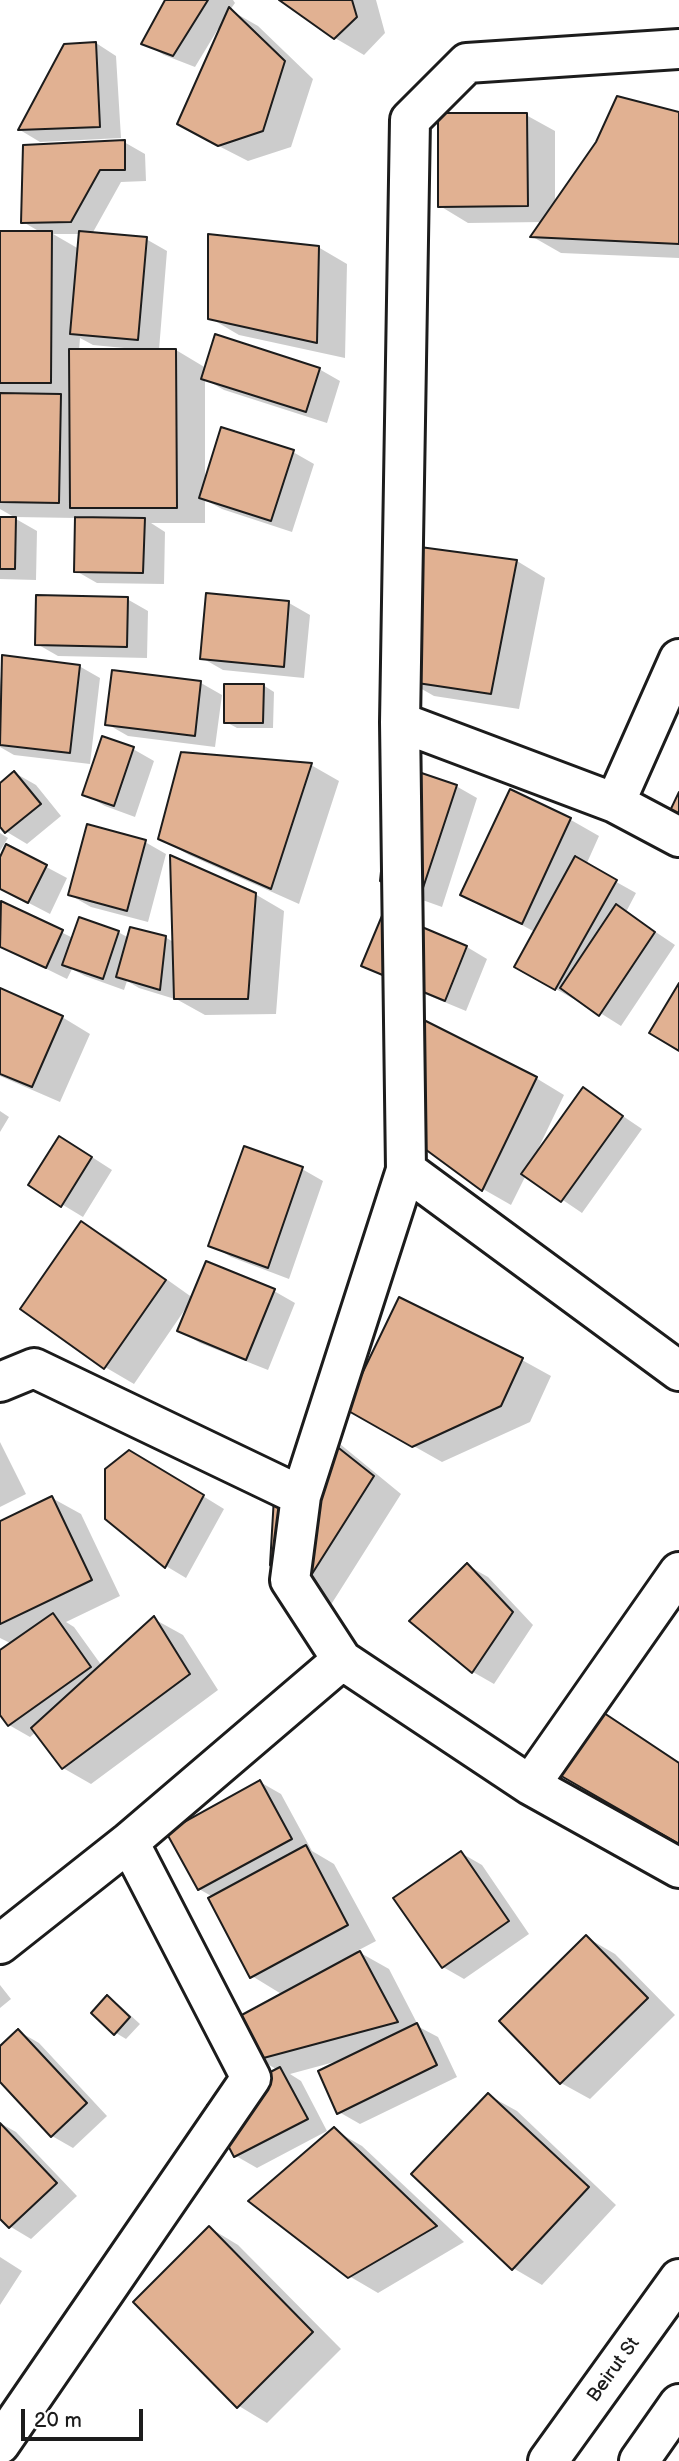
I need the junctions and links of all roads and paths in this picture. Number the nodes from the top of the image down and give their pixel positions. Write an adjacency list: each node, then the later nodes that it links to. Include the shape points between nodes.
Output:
1 (679, 49): 3 (street, via 467,64 410,120)
2 (679, 659): 4 (street)
3 (400, 722): 4 (street); 6 (street)
4 (615, 803): 5 (street)
5 (679, 837)
6 (405, 1170): 7 (street); 9 (street)
7 (679, 1371)
8 (0, 1382): 9 (street, via 34,1368)
9 (301, 1496): 11 (street, via 290,1580)
10 (679, 1572): 12 (street)
11 (342, 1660): 12 (street); 13 (street)
12 (530, 1785): 14 (street)
13 (129, 1842): 15 (street); 18 (street, via 251,2078)
14 (679, 1868)
15 (0, 1944)
16 (679, 2279): 19 (street, Beirut St)
17 (679, 2404): 20 (street)
18 (0, 2444)
19 (548, 2461)
20 (639, 2461)

